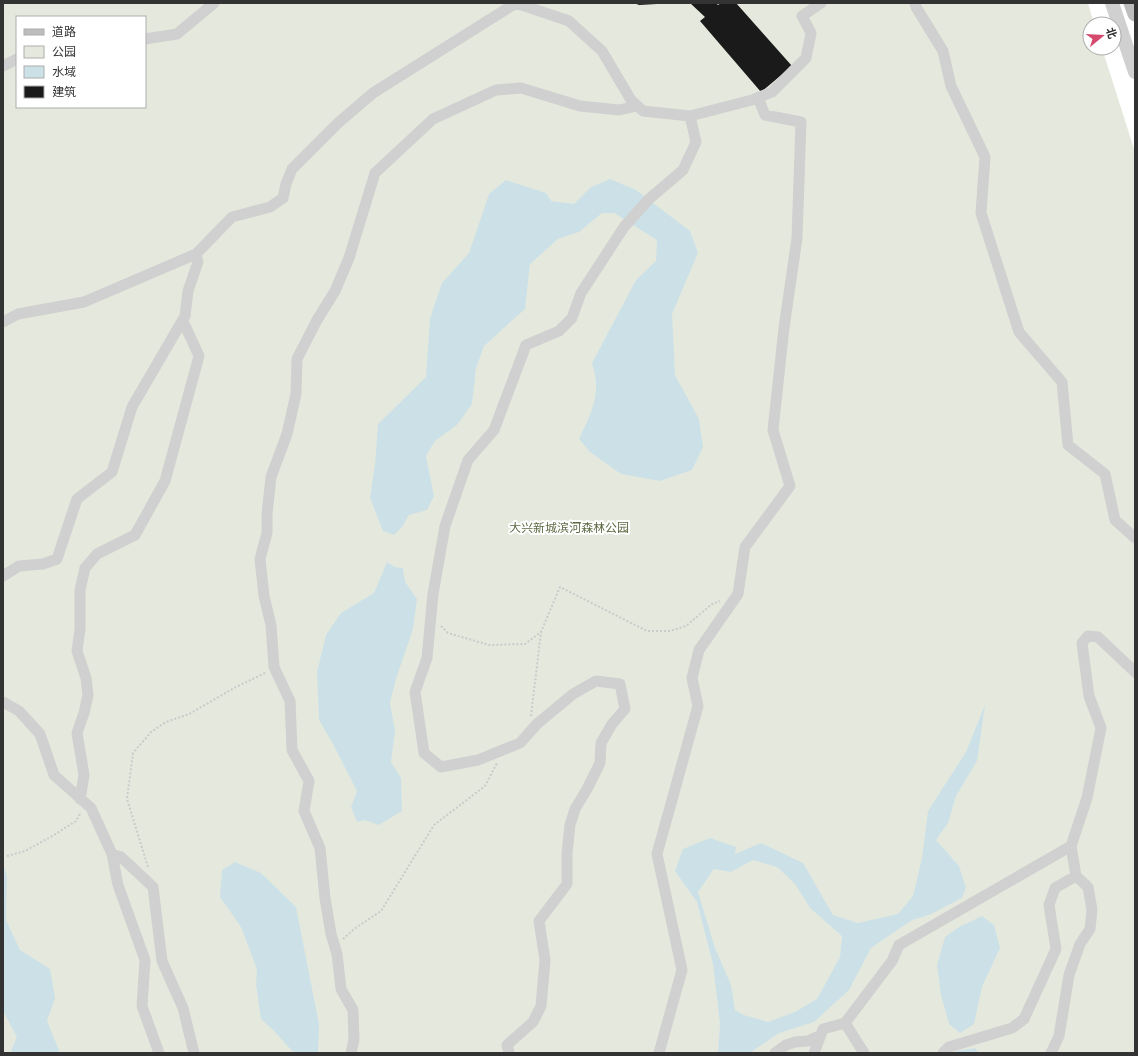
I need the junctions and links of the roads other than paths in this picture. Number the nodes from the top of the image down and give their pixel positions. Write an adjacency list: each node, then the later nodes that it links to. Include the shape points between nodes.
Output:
1 (214, 3): 7 (street, via 177,34)
2 (821, 3): 11 (street, via 802,16 812,33 806,58 772,92)
3 (915, 3): 17 (street, via 943,51 951,86 985,157 981,213 1019,332 1062,382 1068,445 1104,474 1115,520)
4 (1112, 3): 10 (street)
5 (1131, 3): 6 (main road)
6 (1135, 14)
7 (146, 39)
8 (16, 60): 9 (street)
9 (3, 66)
10 (1135, 72)
11 (758, 98): 13 (street); 31 (street, via 765,115 801,122 797,238 773,430 790,486 745,547 738,594 699,650 692,678 698,706 657,854 682,970)
12 (637, 106): 13 (street, via 643,111); 14 (street, via 602,51 569,21 516,3 373,93 338,123 292,169 283,198 270,207 232,217); 29 (street, via 619,110 580,106 521,88 496,90 433,119 375,173 349,258 335,291 296,359 296,394 287,434 271,477 267,534 260,559 274,666 290,701 292,750 309,781 304,811 320,848 325,898 337,954 341,989 353,1010 354,1040)
13 (690, 116): 30 (street, via 696,142 683,170 650,199 624,227 581,293 572,318 559,332 526,345 494,430 468,460 445,526 433,594 426,658 415,692 424,753 441,767 478,760 520,743 537,724 573,694 596,681 620,684 625,709 601,743 600,763 575,809 570,825 567,853 567,884 539,921 545,960 541,1006 533,1022 507,1045)
14 (196, 254): 15 (street, via 198,262 188,291); 16 (street, via 84,302 18,314)
15 (183, 321): 18 (street, via 132,407 112,472 77,499 57,559 43,564 19,566); 21 (street, via 199,356 165,481 135,535 97,554 85,568 80,590 77,651 86,678 88,695 77,733 84,775)
16 (3, 322)
17 (1135, 538)
18 (3, 576)
19 (1135, 672): 22 (street, via 1098,637 1088,636 1082,643 1089,696 1101,728 1087,798)
20 (3, 702): 21 (street, via 19,710 40,734 54,775)
21 (83, 801): 23 (street, via 91,808)
22 (1071, 846): 24 (street); 25 (street, via 899,945 892,961)
23 (112, 854): 27 (street, via 118,885 146,960 142,1006); 28 (street, via 121,857 153,887 162,961 183,1008)
24 (1076, 876): 35 (street, via 1055,888 1049,905 1056,950 1024,1019 1012,1028 950,1047); 36 (street, via 1088,887 1092,910 1090,929 1080,944 1069,975 1058,1036)
25 (845, 1023): 26 (street, via 823,1029); 34 (street)
26 (821, 1034): 32 (street, via 808,1041 786,1045); 33 (street)
27 (159, 1053)
28 (194, 1053)
29 (351, 1053)
30 (509, 1053)
31 (659, 1053)
32 (775, 1053)
33 (814, 1053)
34 (864, 1053)
35 (942, 1053)
36 (1051, 1053)

